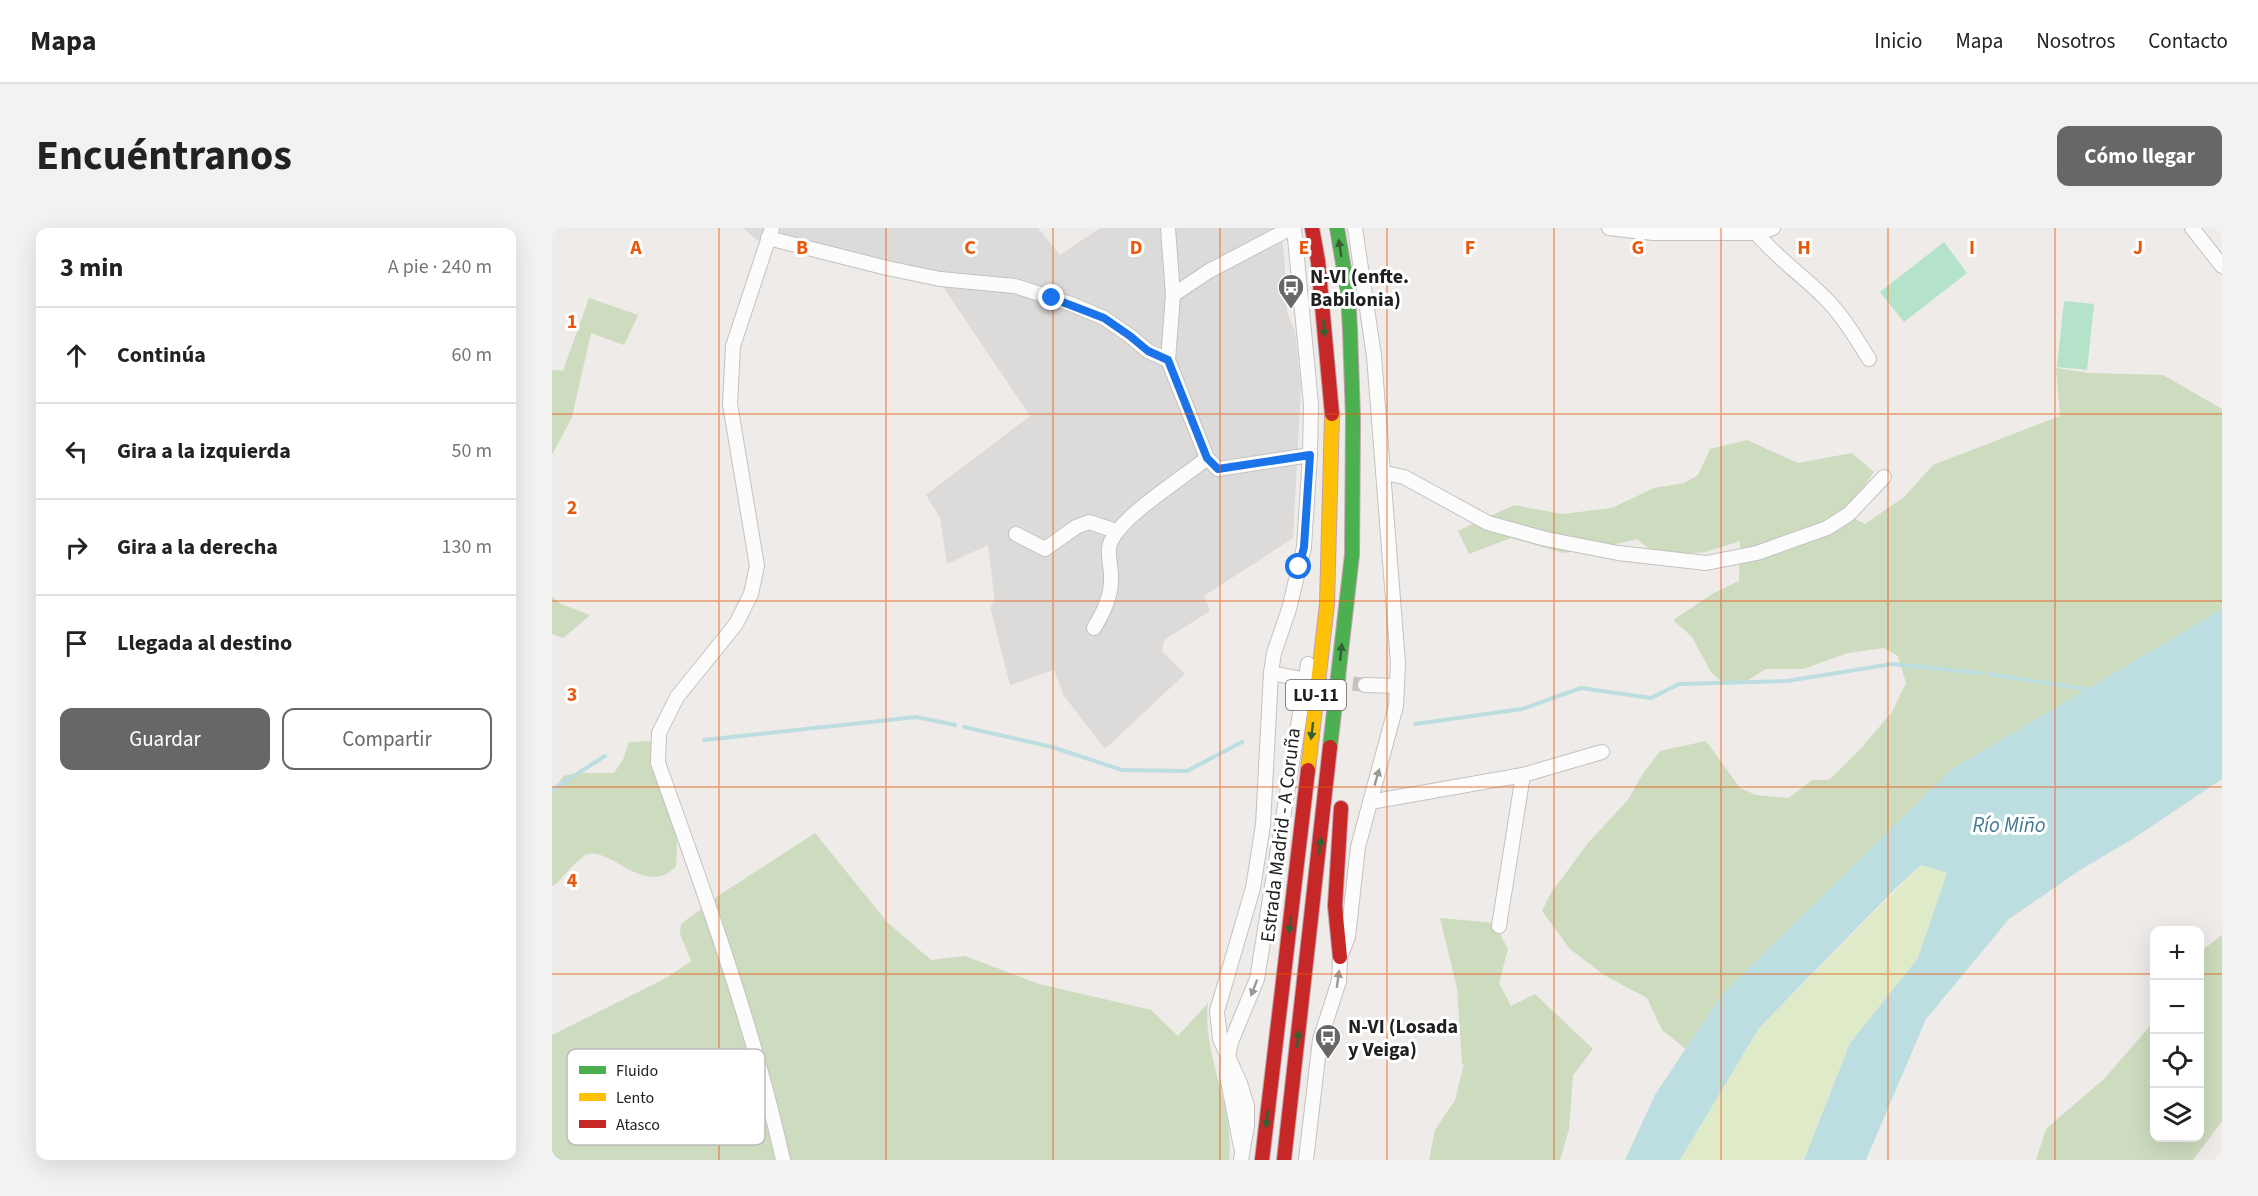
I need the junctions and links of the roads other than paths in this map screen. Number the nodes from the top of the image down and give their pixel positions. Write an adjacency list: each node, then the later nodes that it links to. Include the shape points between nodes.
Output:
1 (1168, 228): 12 (street)
2 (1292, 228): 12 (street, via 1209,271); 16 (street, via 1311,404)
3 (1312, 228): 18 (highway, Estrada Madrid - A Coruña / LU-11, one-way to 18, via 1332,418)
4 (1337, 228): 13 (highway, Estrada Madrid - A Coruña / LU-11, one-way to 4)
5 (1355, 228): 19 (street, via 1374,356)
6 (1609, 228): 10 (street, via 1653,233)
7 (1773, 228): 10 (street)
8 (2192, 228): 11 (street)
9 (770, 233): 15 (street, via 887,268 940,279 1014,286 1071,304 1104,318 1148,351); 37 (street, via 733,346 730,404 757,566 751,594 736,624 672,706 659,733 658,763)
10 (1756, 233): 14 (street, via 1825,298)
11 (2222, 266)
12 (1173, 296): 15 (street)
13 (1350, 330): 30 (highway, via 1360,396 1364,467); 43 (highway, Estrada Madrid - A Coruña / LU-11, one-way to 13, via 1352,555)
14 (1869, 359)
15 (1168, 360): 17 (street)
16 (1310, 455): 17 (street, via 1218,469); 26 (street, via 1304,547)
17 (1207, 458): 22 (street)
18 (1330, 473): 38 (street, one-way to 38, via 1312,636 1273,891 1257,979); 42 (highway, Estrada Madrid - A Coruña / LU-11, one-way to 42, via 1327,604)
19 (1385, 473): 20 (street, via 1404,477 1488,523 1618,553 1706,563 1757,553 1827,528 1849,514); 29 (street, via 1398,663)
20 (1884, 477)
21 (1089, 522): 22 (street); 23 (street, via 1045,549); 24 (street)
22 (1116, 531): 24 (street)
23 (1016, 534)
24 (1109, 547): 25 (street, via 1112,579 1106,609)
25 (1094, 628)
26 (1271, 673): 27 (street); 38 (street, via 1263,825 1255,878 1217,1011 1220,1039)
27 (1297, 678)
28 (1365, 685): 29 (street)
29 (1396, 686): 34 (street, one-way to 29, via 1396,706)
30 (1351, 692)
31 (1602, 752): 32 (street)
32 (1523, 775): 34 (street); 35 (street)
33 (1343, 792): 36 (highway, via 1335,906)
34 (1370, 802): 36 (street, via 1358,847 1348,937)
35 (1499, 926)
36 (1340, 957): 44 (street, one-way to 36, via 1320,1040 1339,981)
37 (755, 1049)
38 (1228, 1056): 40 (street, via 1247,1106)
39 (765, 1083): 41 (street)
40 (1242, 1157)
41 (783, 1160)
42 (1262, 1160)
43 (1284, 1160)
44 (1306, 1160)

